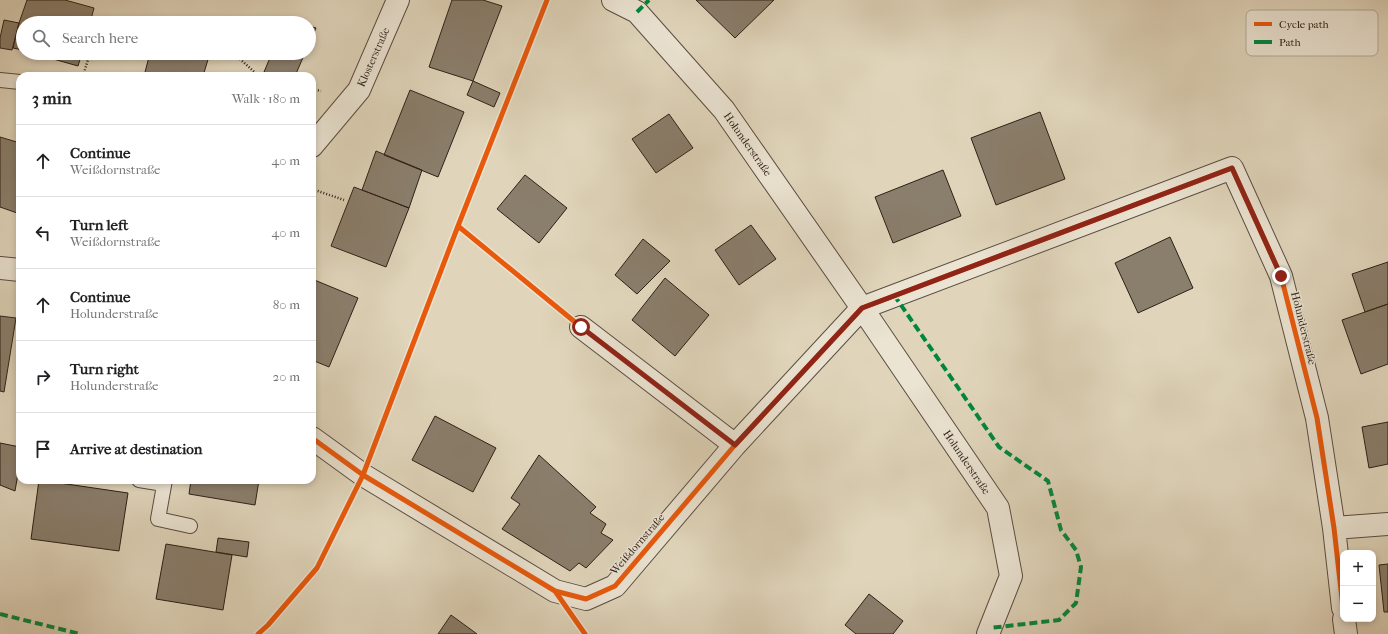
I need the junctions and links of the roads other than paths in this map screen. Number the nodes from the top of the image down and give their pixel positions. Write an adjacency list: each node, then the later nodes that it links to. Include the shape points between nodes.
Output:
1 (398, 0): 5 (street, Klosterstraße, via 359,90)
2 (613, 0): 8 (street, Holunderstraße, via 637,12 724,110)
3 (0, 80): 4 (lane)
4 (16, 82)
5 (316, 141)
6 (0, 268): 7 (street)
7 (16, 270)
8 (862, 308): 11 (street, Weißdornstraße); 15 (street, Holunderstraße, via 1232,168 1281,276 1317,418); 18 (street, Holunderstraße, via 998,508 1012,576)
9 (581, 327): 11 (street)
10 (316, 441): 11 (street, Weißdornstraße, via 363,475 555,591 586,599 614,586)
11 (735, 445)
12 (165, 484): 14 (lane, via 158,519)
13 (1388, 524): 15 (street)
14 (190, 526)
15 (1334, 528): 16 (street, Holunderstraße)
16 (1341, 586)
17 (1344, 622): 19 (street)
18 (988, 634)
19 (1346, 634)

